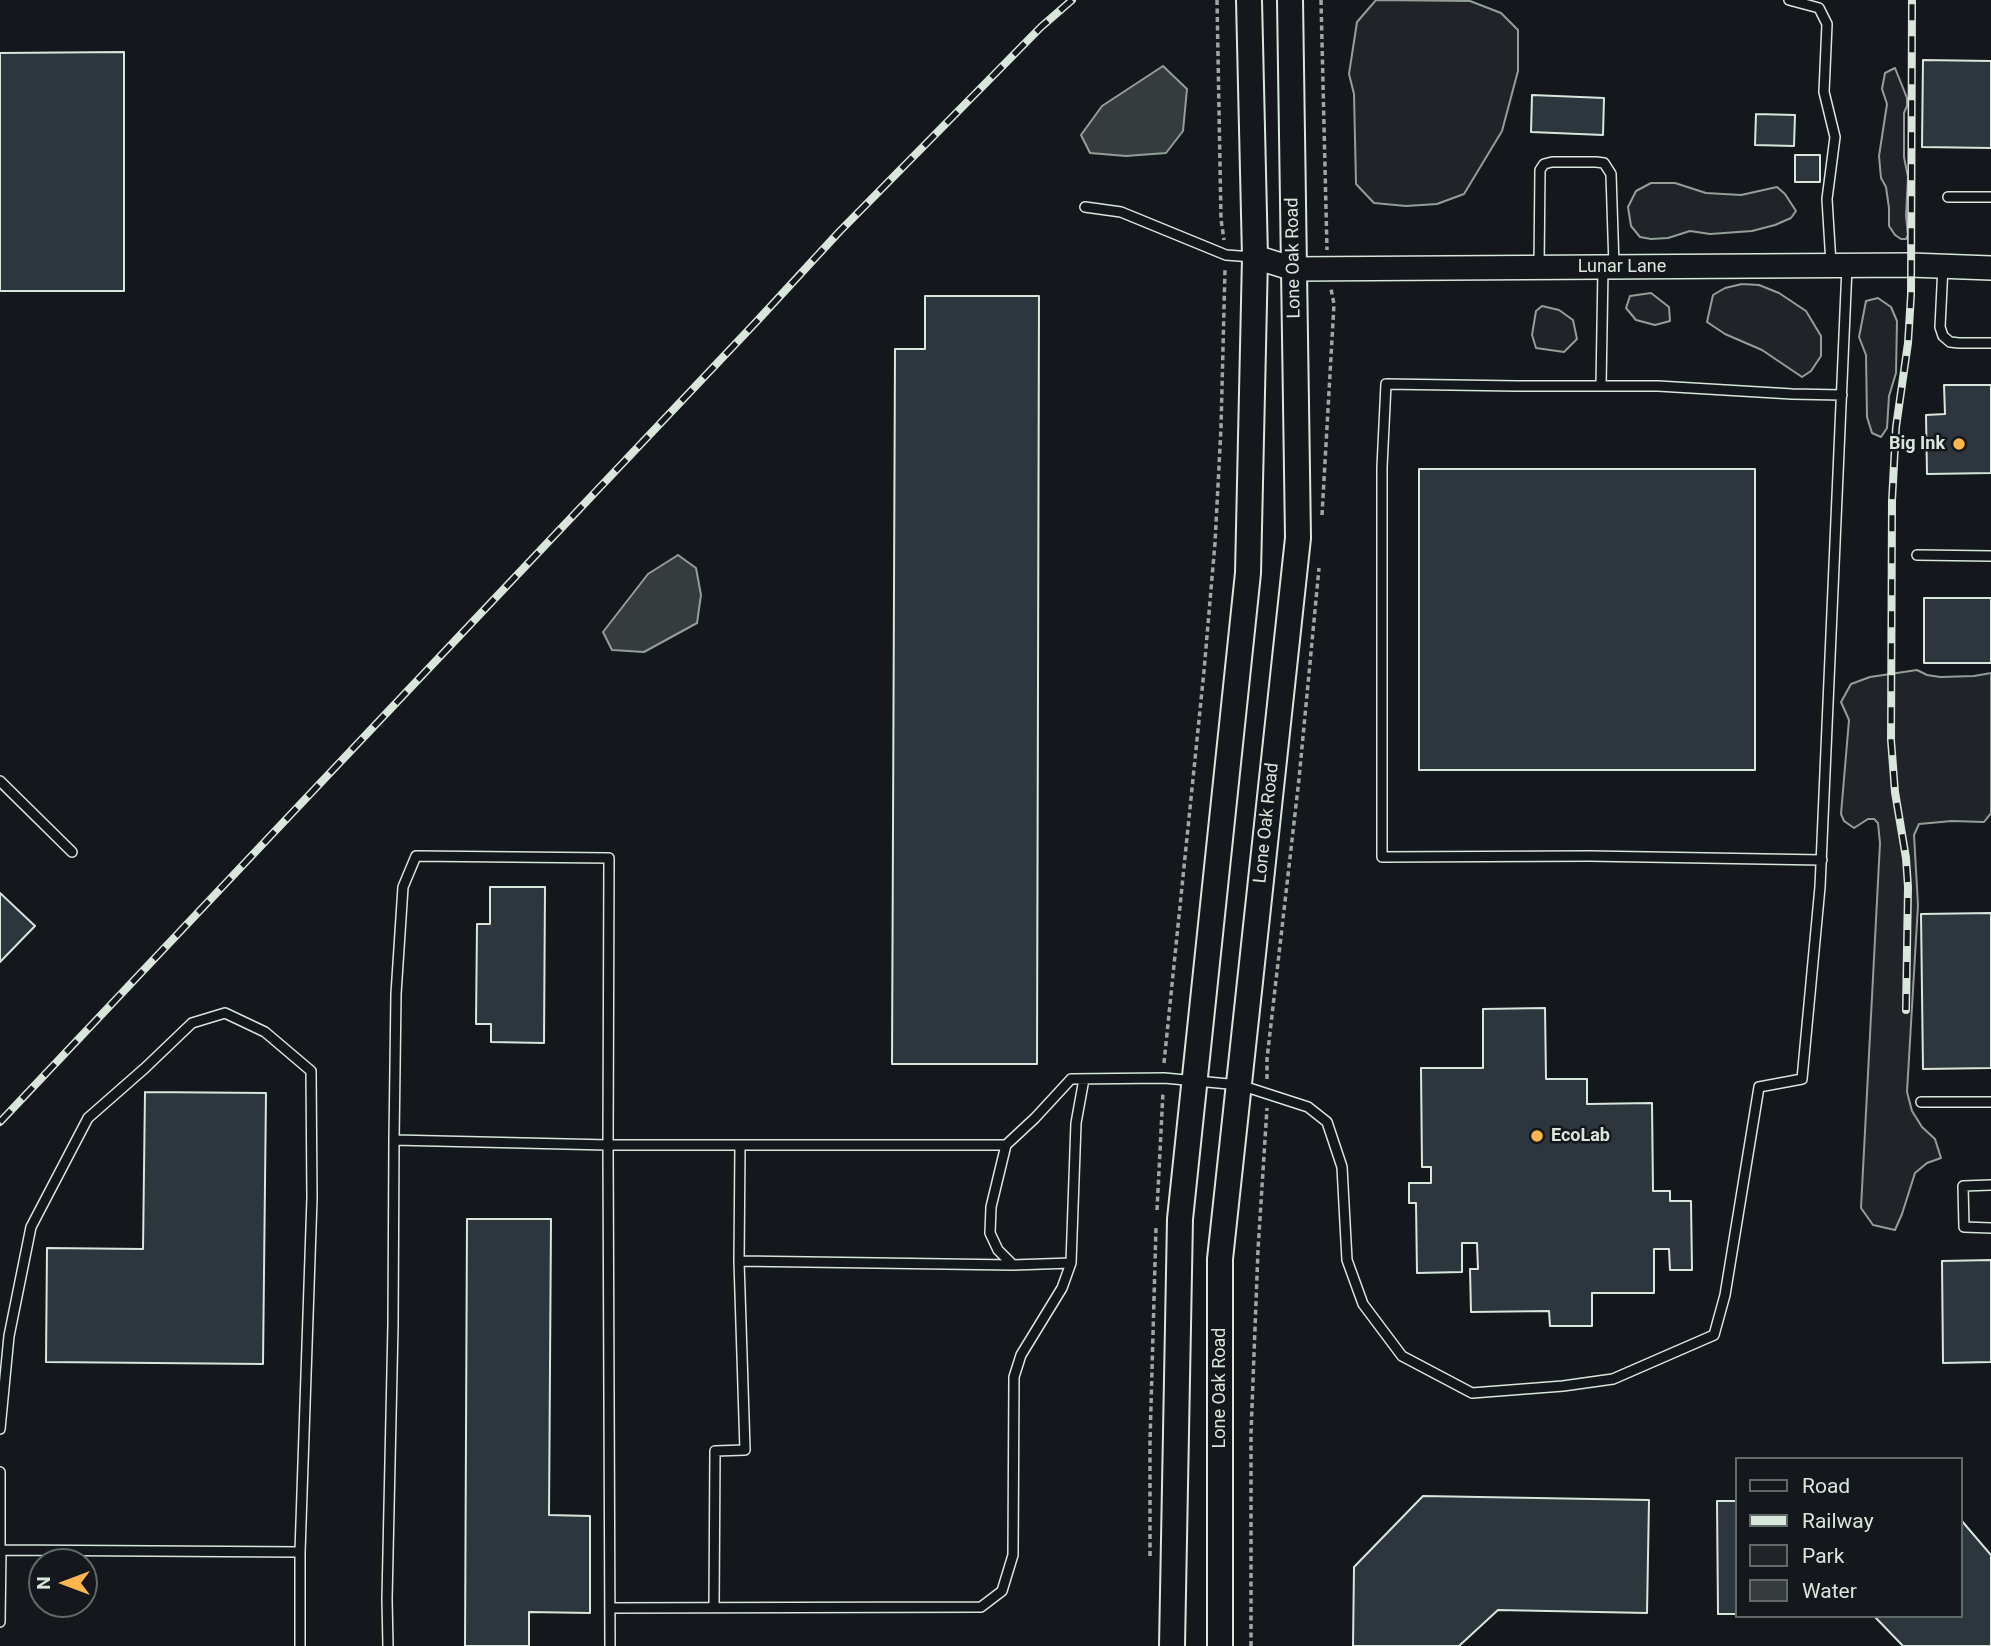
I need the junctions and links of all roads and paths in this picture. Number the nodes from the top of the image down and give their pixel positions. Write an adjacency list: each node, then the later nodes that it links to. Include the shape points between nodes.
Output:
1 (1217, 0): 9 (path, via 1220,219)
2 (1249, 0): 10 (main road)
3 (1290, 0): 16 (main road, Lone Oak Road)
4 (1321, 0): 17 (path)
5 (1789, 0): 11 (lane, via 1819,8 1827,23 1824,92 1835,136 1827,199)
6 (1948, 197): 7 (lane)
7 (1991, 197)
8 (1085, 207): 9 (lane, via 1121,212)
9 (1226, 255): 10 (lane); 28 (path, via 1215,543)
10 (1255, 257): 16 (street, Lunar Lane); 30 (main road, via 1248,573)
11 (1840, 266): 12 (street, Lunar Lane); 14 (street, Lunar Lane); 20 (lane)
12 (1943, 266): 15 (street, Lunar Lane); 18 (lane, via 1943,336 1950,342)
13 (1539, 267): 14 (street, Lunar Lane); 14 (lane, via 1540,170 1552,162 1596,162 1608,167); 17 (street, Lunar Lane)
14 (1609, 267): 19 (lane)
15 (1991, 268)
16 (1294, 269): 17 (street, Lunar Lane); 31 (main road, Lone Oak Road, via 1298,538)
17 (1328, 269): 21 (path, via 1334,304)
18 (1991, 344)
19 (1601, 386): 20 (lane); 27 (lane, via 1386,384 1382,857)
20 (1843, 396): 27 (lane)
21 (1321, 523)
22 (1917, 555): 23 (lane)
23 (1991, 556)
24 (1319, 563): 32 (path, via 1267,1059)
25 (0, 781): 26 (lane)
26 (72, 852)
27 (1822, 860): 32 (lane, via 1801,1079 1759,1087 1725,1295 1714,1335 1613,1379 1472,1393 1402,1356 1363,1304 1347,1260 1342,1167 1327,1122 1308,1107)
28 (1164, 1078): 29 (lane); 30 (lane); 48 (path, via 1155,1236)
29 (1084, 1079): 38 (lane, via 1071,1079); 42 (lane, via 1076,1123)
30 (1195, 1080): 31 (lane); 55 (main road, via 1180,1219)
31 (1240, 1085): 32 (lane); 56 (main road, Lone Oak Road, via 1220,1259)
32 (1268, 1095): 57 (path, via 1251,1433)
33 (1921, 1102): 34 (lane)
34 (1991, 1102)
35 (394, 1140): 36 (lane); 36 (lane, via 403,887 416,856 610,858); 53 (lane)
36 (608, 1145): 37 (lane); 50 (lane)
37 (740, 1145): 38 (lane); 41 (lane)
38 (1006, 1145): 43 (lane, via 990,1233)
39 (1991, 1185): 40 (lane, via 1963,1186 1964,1227)
40 (1991, 1228)
41 (739, 1261): 43 (lane); 49 (lane, via 745,1450 715,1451)
42 (1071, 1263): 43 (lane); 49 (lane, via 1062,1288 1021,1355 1014,1377 1013,1555 1002,1591 981,1607)
43 (1013, 1265)
44 (0, 1429): 47 (lane, via 9,1336 31,1227 88,1118 192,1023 225,1013 265,1032 311,1071 312,1198)
45 (0, 1472): 46 (lane)
46 (1, 1550): 47 (lane); 51 (lane)
47 (300, 1552): 52 (lane)
48 (1150, 1564)
49 (714, 1607): 50 (lane)
50 (611, 1608): 54 (lane)
51 (0, 1622)
52 (300, 1646)
53 (388, 1646)
54 (610, 1646)
55 (1172, 1646)
56 (1220, 1646)
57 (1251, 1646)

